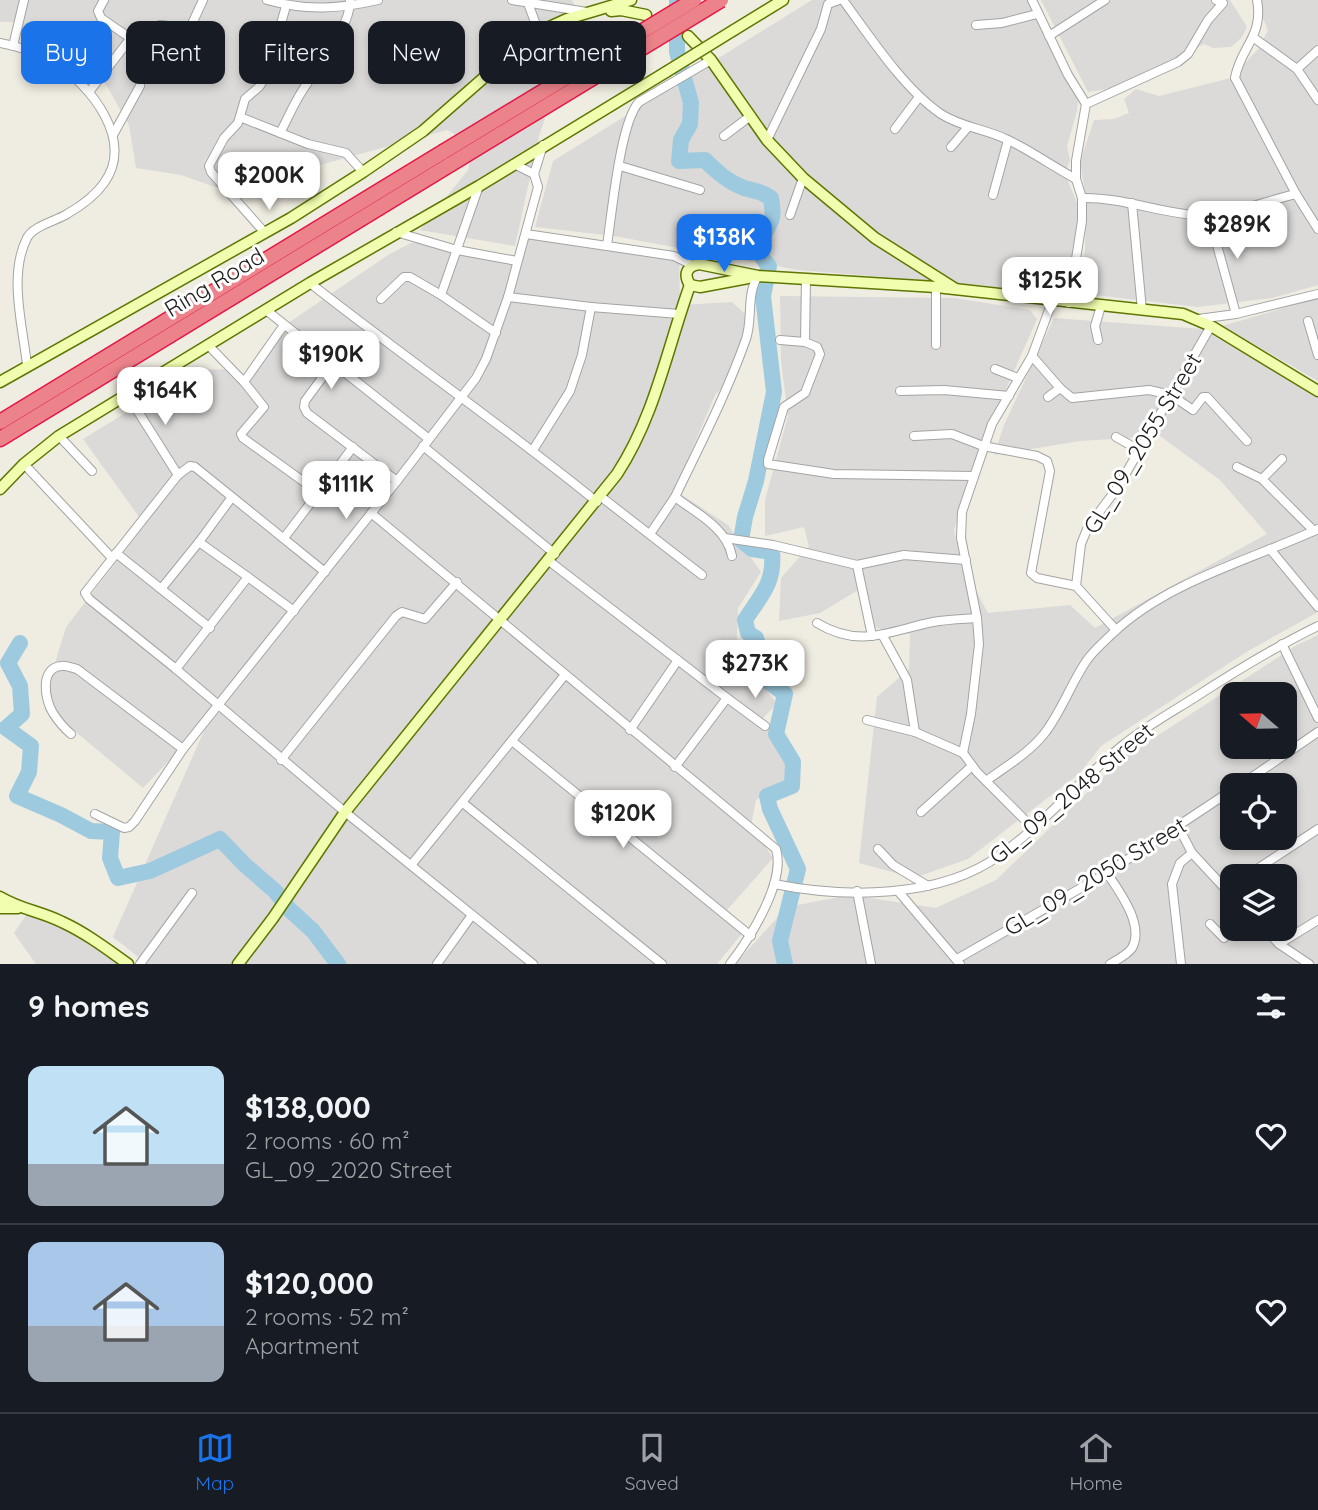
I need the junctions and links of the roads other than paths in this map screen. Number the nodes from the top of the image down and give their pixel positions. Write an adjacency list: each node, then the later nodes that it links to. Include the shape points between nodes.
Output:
1 (24, 0): 33 (street)
2 (104, 0): 27 (street, via 99,15)
3 (203, 0): 23 (street)
4 (378, 0): 17 (street)
5 (512, 0): 20 (street)
6 (632, 0): 21 (street); 21 (street, via 640,14)
7 (694, 0): 54 (highway, bridge)
8 (721, 0): 54 (highway, bridge)
9 (783, 0): 52 (street, bridge)
10 (841, 0): 16 (street); 40 (street)
11 (1032, 0): 22 (street)
12 (1105, 0): 29 (street)
13 (1257, 0): 30 (street)
14 (272, 1): 19 (street)
15 (1223, 1): 42 (street, via 1178,62)
16 (826, 2): 50 (street, via 815,41)
17 (350, 3): 19 (street, via 307,9); 47 (street, via 343,26)
18 (551, 3): 20 (street); 21 (street)
19 (286, 6): 43 (street, via 266,76 246,99)
20 (530, 6): 24 (street)
21 (587, 12): 25 (street)
22 (1038, 14): 26 (street); 29 (street)
23 (193, 21)
24 (535, 21)
25 (563, 21)
26 (976, 25)
27 (126, 36)
28 (688, 36): 35 (street)
29 (1049, 36): 42 (street)
30 (1254, 38): 36 (street); 63 (street, via 1235,78)
31 (0, 43): 33 (street)
32 (126, 44): 39 (street)
33 (13, 46): 39 (street, via 56,64)
34 (1318, 50): 36 (street)
35 (711, 60): 44 (street); 56 (street, via 635,106)
36 (1297, 69): 41 (street)
37 (479, 82): 57 (street, via 423,131)
38 (140, 86): 48 (street)
39 (89, 92): 48 (street)
40 (919, 97): 45 (street); 46 (street)
41 (1318, 100)
42 (1086, 104): 60 (street)
43 (240, 117): 47 (street); 71 (street, via 209,166)
44 (749, 117): 49 (street); 50 (street)
45 (968, 127): 51 (street); 53 (street)
46 (895, 129)
47 (280, 133): 57 (street, via 346,153)
48 (113, 135): 109 (street, via 113,167 105,182 71,212 27,237 18,274)
49 (724, 136)
50 (767, 140): 59 (street)
51 (1008, 140): 60 (street); 64 (street)
52 (543, 145): 55 (street); 58 (street)
53 (951, 146)
54 (447, 158): 122 (highway, Ring Road); 126 (highway, Ring Road)
55 (514, 164): 58 (street); 61 (street)
56 (620, 166): 62 (street); 73 (street)
57 (363, 172): 71 (street)
58 (534, 174): 72 (street, via 538,187)
59 (803, 178): 67 (street); 83 (street, via 876,238)
60 (1076, 180): 65 (street)
61 (479, 186): 70 (street); 74 (street)
62 (700, 190)
63 (1296, 194): 68 (street); 69 (street)
64 (993, 195)
65 (1082, 198): 66 (street); 89 (street)
66 (1132, 203): 68 (street); 93 (street)
67 (790, 215)
68 (1209, 216): 95 (street)
69 (1318, 229)
70 (396, 232): 74 (street); 79 (street)
71 (265, 233): 109 (street)
72 (526, 234): 73 (street); 75 (street)
73 (607, 245): 76 (street, via 674,256)
74 (457, 250): 75 (street); 85 (street)
75 (517, 261): 86 (street)
76 (698, 266): 77 (street); 80 (street, via 687,271); 81 (street, via 708,271)
77 (758, 276): 78 (street); 81 (street); 145 (street, via 752,284 748,333 733,374)
78 (806, 278): 82 (street); 103 (street)
79 (310, 283): 92 (street); 120 (street)
80 (690, 285): 81 (street); 94 (street)
81 (704, 286)
82 (936, 287): 83 (street); 105 (street)
83 (957, 289): 88 (street)
84 (1318, 293): 95 (street)
85 (442, 295): 87 (street, via 404,277); 100 (street)
86 (508, 297): 91 (street); 100 (street)
87 (380, 299)
88 (1052, 302): 89 (street); 107 (street)
89 (1069, 303): 90 (street)
90 (1101, 306): 93 (street); 102 (street)
91 (591, 307): 94 (street); 132 (street, via 570,391)
92 (267, 310): 98 (street); 104 (street)
93 (1142, 310): 96 (street)
94 (679, 314): 146 (street, via 644,426 631,454)
95 (1236, 314): 96 (street)
96 (1198, 319): 99 (street)
97 (1308, 321): 106 (street)
98 (285, 325): 108 (street); 113 (street)
99 (1211, 327): 116 (street); 119 (street, GL_09_2055 Street)
100 (496, 333): 120 (street)
101 (780, 340): 103 (street)
102 (1098, 340)
103 (805, 342): 139 (street, via 817,347 820,354 805,393 784,407 768,464 834,474)
104 (208, 345): 113 (street); 117 (street)
105 (936, 345)
106 (1318, 355)
107 (1032, 356): 111 (street); 114 (street)
108 (333, 363): 127 (street); 131 (street, via 304,407)
109 (27, 365): 112 (street)
110 (995, 369): 111 (street)
111 (1018, 377): 118 (street)
112 (0, 382)
113 (244, 382): 143 (street, via 264,407 244,428 243,438)
114 (1060, 388): 119 (street, via 1072,398 1134,390); 121 (street)
115 (900, 391): 118 (street)
116 (1318, 391)
117 (127, 394): 123 (street); 138 (street)
118 (1009, 396): 130 (street)
119 (1171, 396): 128 (street, via 1193,410 1207,397); 133 (street, GL_09_2055 Street)
120 (462, 397): 127 (street); 132 (street)
121 (1048, 397)
122 (0, 422)
123 (59, 436): 135 (street); 137 (street)
124 (914, 436): 130 (street, via 952,434)
125 (1116, 436): 133 (street)
126 (0, 439)
127 (429, 439): 129 (street)
128 (1247, 441)
129 (423, 446): 141 (street); 156 (street)
130 (983, 446): 139 (street); 163 (street, via 1037,456 1050,465 1031,573)
131 (353, 447): 141 (street); 143 (street)
132 (534, 450): 146 (street)
133 (1139, 450): 163 (street, GL_09_2055 Street, via 1088,527)
134 (1282, 459): 140 (street)
135 (24, 464): 142 (street); 154 (street)
136 (1237, 467): 140 (street)
137 (92, 471)
138 (178, 475): 144 (street, via 195,467); 154 (street)
139 (974, 476): 157 (street, via 960,527)
140 (1262, 479): 148 (street)
141 (397, 481): 147 (street)
142 (0, 489)
143 (318, 492): 150 (street)
144 (232, 497): 150 (street); 152 (street)
145 (675, 497): 149 (street); 151 (street)
146 (598, 499): 149 (street); 156 (street)
147 (371, 513): 159 (street); 162 (street)
148 (1316, 530): 153 (street)
149 (650, 534): 160 (street)
150 (284, 538): 159 (street)
151 (725, 538): 155 (street); 158 (street)
152 (199, 542): 161 (street); 164 (street)
153 (1270, 549): 165 (street); 172 (street, via 1185,586)
154 (114, 556): 164 (street); 177 (street, via 86,596)
155 (732, 556)
156 (552, 557): 168 (street); 176 (street)
157 (966, 560): 158 (street, via 904,555); 167 (street)
158 (858, 565): 173 (street)
159 (325, 572): 166 (street)
160 (702, 575)
161 (248, 577): 166 (street); 171 (street)
162 (457, 582): 168 (street); 191 (street, via 425,619 402,612 396,616)
163 (1076, 586): 172 (street)
164 (161, 589): 171 (street)
165 (1318, 607)
166 (294, 611): 180 (street)
167 (977, 618): 174 (street, via 936,622); 190 (street, via 979,645)
168 (500, 620): 178 (street); 198 (street)
169 (817, 623): 173 (street, via 845,636)
170 (1318, 626): 175 (street, GL_09_2048 Street)
171 (210, 628): 177 (street)
172 (1116, 630): 195 (street, via 1086,662 1045,733)
173 (872, 636): 174 (street)
174 (883, 636): 185 (street, via 907,680)
175 (1282, 643): 181 (street); 202 (street, GL_09_2048 Street, via 1125,743)
176 (678, 660): 179 (street); 184 (street)
177 (176, 669): 180 (street)
178 (564, 676): 184 (street); 188 (street)
179 (727, 698): 183 (street); 193 (street)
180 (219, 705): 189 (street); 191 (street)
181 (1318, 718)
182 (867, 720): 185 (street)
183 (765, 726)
184 (630, 730): 193 (street)
185 (915, 732): 190 (street)
186 (1318, 732): 194 (street)
187 (71, 734): 189 (street, via 51,711 46,697 49,674 63,665 77,669)
188 (512, 741): 197 (street); 222 (street)
189 (183, 749): 200 (street, via 128,827)
190 (963, 753): 192 (street)
191 (281, 760): 198 (street)
192 (972, 766): 195 (street); 199 (street)
193 (675, 767): 210 (street, via 776,849 779,867)
194 (1258, 773)
195 (986, 781): 202 (street)
196 (1220, 798): 201 (street, GL_09_2050 Street)
197 (463, 803): 206 (street); 231 (street)
198 (345, 812): 206 (street); 228 (street)
199 (921, 812)
200 (95, 814)
201 (1178, 826): 205 (street); 208 (street, GL_09_2050 Street)
202 (1033, 828): 211 (street, GL_09_2048 Street, via 980,868)
203 (1318, 829): 207 (street)
204 (878, 849): 211 (street, via 892,864)
205 (1192, 853): 209 (street); 235 (street, via 1180,863 1172,884)
206 (412, 864): 218 (street)
207 (1265, 864)
208 (1107, 873): 225 (street, GL_09_2050 Street); 234 (street, via 1127,902 1135,938 1133,947)
209 (1220, 881)
210 (774, 884): 212 (street, GL_09_2048 Street); 222 (street)
211 (928, 886): 213 (street, GL_09_2048 Street)
212 (857, 891): 213 (street, GL_09_2048 Street); 233 (street)
213 (898, 891): 225 (street)
214 (192, 893): 227 (street)
215 (0, 897): 217 (street)
216 (0, 908): 217 (street)
217 (18, 908): 226 (street, via 62,921)
218 (472, 915): 229 (street); 230 (street)
219 (1318, 920): 224 (street)
220 (1210, 924): 221 (street)
221 (1220, 934)
222 (751, 936): 232 (street)
223 (1276, 941): 224 (street)
224 (1279, 944): 236 (street)
225 (959, 962)
226 (128, 964)
227 (140, 964)
228 (238, 964)
229 (437, 964)
230 (533, 964)
231 (662, 964)
232 (730, 964)
233 (871, 964)
234 (1110, 964)
235 (1181, 964)
236 (1308, 964)

